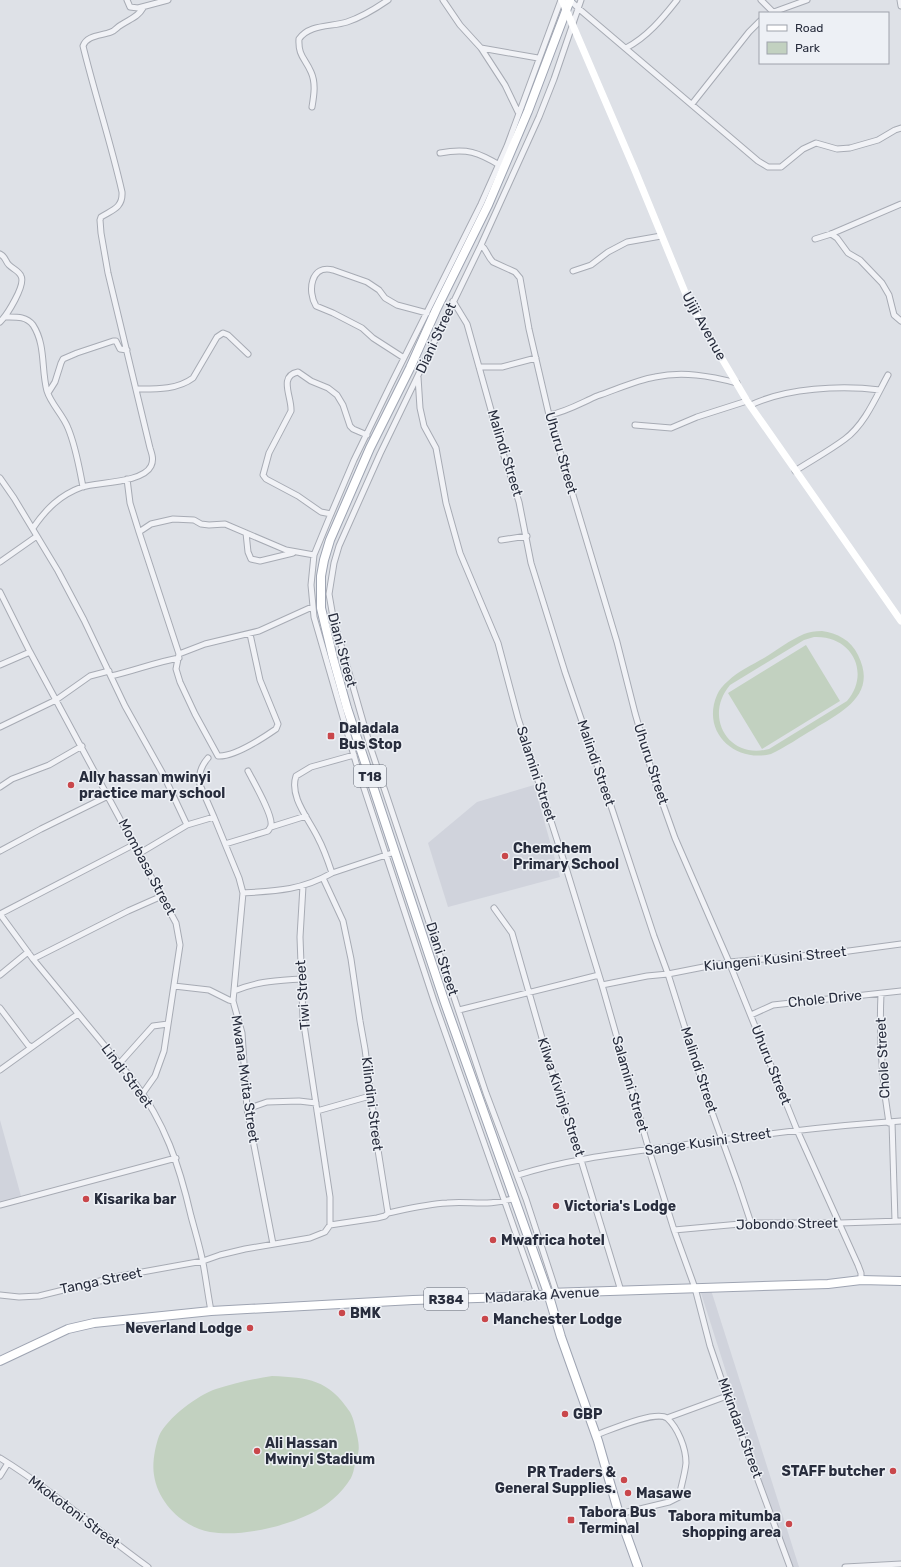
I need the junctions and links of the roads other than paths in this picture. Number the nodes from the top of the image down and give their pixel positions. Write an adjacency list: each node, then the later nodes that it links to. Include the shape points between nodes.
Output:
1 (127, 0): 13 (street, via 134,8)
2 (168, 0): 13 (street)
3 (388, 0): 23 (street, via 361,16 309,30 298,39 302,58 312,73 314,82)
4 (442, 0): 19 (street)
5 (561, 0): 15 (main road, Ujiji Avenue); 21 (street)
6 (570, 0): 14 (street); 15 (main road, T18)
7 (581, 0): 14 (street, Diani Street)
8 (677, 0): 20 (street, via 652,30)
9 (761, 0): 16 (street)
10 (808, 0): 16 (street)
11 (900, 0): 12 (street)
12 (901, 6)
13 (143, 8): 40 (street, via 136,17 112,32 91,38 83,46 122,192 118,206 100,220 108,273)
14 (578, 8): 18 (street, Diani Street); 20 (street)
15 (567, 10): 18 (main road, Ujiji Avenue); 27 (main road, T18, via 528,111)
16 (772, 12)
17 (759, 22): 22 (street)
18 (572, 24): 30 (main road, Ujiji Avenue); 32 (street, Diani Street, via 539,117)
19 (481, 48): 21 (street); 24 (street, via 505,85)
20 (626, 48): 22 (street)
21 (538, 58): 24 (street)
22 (692, 104): 25 (street, via 758,161 773,168 781,168 816,143 833,149 850,148 878,140)
23 (312, 107)
24 (518, 112): 27 (street)
25 (901, 128)
26 (440, 153): 27 (street, via 468,150)
27 (501, 166): 36 (street); 70 (main road, T18, via 488,205 370,448 330,540)
28 (901, 204): 29 (street)
29 (831, 234): 31 (street); 38 (street, via 882,283 889,295 894,315)
30 (661, 236): 34 (street, via 627,242 591,265); 47 (main road, Ujiji Avenue, via 687,297)
31 (815, 239)
32 (481, 245): 35 (street, Diani Street); 43 (street, Uhuru Street, via 493,262 516,272 520,278)
33 (0, 254): 37 (street, via 20,274 22,280 19,293)
34 (573, 271)
35 (453, 301): 44 (street, Malindi Street, via 467,324); 46 (street, Diani Street)
36 (427, 313): 42 (street); 42 (street, via 397,305 367,282 333,270 320,270 314,277 312,299 316,306 362,328)
37 (5, 316): 39 (street); 50 (street, via 23,317 32,325 41,347)
38 (901, 321)
39 (0, 322)
40 (127, 350): 48 (street); 50 (street, via 120,349 116,341 113,341 64,359)
41 (248, 354): 48 (street, via 223,333 217,337 189,381 164,388)
42 (404, 358): 54 (street)
43 (536, 358): 44 (street, via 502,367); 52 (street, Uhuru Street)
44 (479, 367): 64 (street, Malindi Street, via 503,453 520,502)
45 (888, 375): 49 (street)
46 (418, 376): 108 (street, Salamini Street, via 424,426 436,448 446,503 460,553 498,643 518,718); 118 (street, Diani Street, via 339,546 329,594 332,617 370,746)
47 (737, 383): 51 (main road, Ujiji Avenue); 52 (street, via 695,375 653,377 596,397 560,414)
48 (136, 389): 57 (street, via 153,458 151,466 144,474)
49 (880, 390): 51 (street, via 821,389); 55 (street, via 867,414 845,439)
50 (48, 393): 58 (street, via 68,427)
51 (749, 403): 53 (street, via 697,417 671,428); 55 (main road, Ujiji Avenue)
52 (549, 415): 105 (street, Uhuru Street, via 617,642 654,778 675,838)
53 (635, 425)
54 (366, 435): 59 (street); 59 (street, via 350,426 341,400 328,388 298,372 289,376 287,386 291,411 269,452 263,474 266,479 318,510)
55 (795, 471): 71 (main road, Ujiji Avenue)
56 (0, 478): 60 (street)
57 (127, 479): 58 (street); 61 (street, via 130,504)
58 (83, 487): 60 (street, via 54,503)
59 (331, 514): 67 (street)
60 (33, 528): 63 (street)
61 (139, 532): 62 (street, via 151,524 173,519 194,520 209,525 225,524); 74 (street)
62 (246, 533): 66 (street); 66 (street, via 251,559 260,561)
63 (38, 536): 68 (street); 76 (street)
64 (527, 536): 65 (street); 106 (street, Malindi Street, via 531,563 565,672)
65 (501, 540)
66 (294, 552): 67 (street)
67 (314, 556): 70 (street, via 311,585)
68 (0, 562)
69 (0, 592): 73 (street, Mombasa Street)
70 (315, 608): 72 (street); 80 (street); 92 (main road, T18)
71 (901, 621)
72 (250, 634): 74 (street, via 205,644); 74 (street, via 260,680 278,724 271,733 222,756 218,756 212,747 178,675)
73 (30, 652): 75 (street); 77 (street, Mombasa Street)
74 (179, 656): 76 (street, via 127,673)
75 (0, 665)
76 (110, 673): 77 (street, via 90,676); 87 (street)
77 (56, 700): 78 (street); 79 (street, Mombasa Street)
78 (0, 727)
79 (82, 746): 83 (street, via 49,765 12,779); 84 (street, Mombasa Street)
80 (354, 755): 85 (street, via 312,767 296,776 293,783 295,793); 94 (street)
81 (208, 758): 86 (street, Mwana Mvita Street, via 202,765 199,780)
82 (248, 771): 88 (street, via 264,803)
83 (0, 787)
84 (108, 796): 89 (street, Mombasa Street); 91 (street)
85 (306, 816): 88 (street); 95 (street)
86 (214, 817): 87 (street); 90 (street, Mwana Mvita Street)
87 (187, 825): 93 (street)
88 (271, 826): 90 (street, via 268,831)
89 (135, 844): 93 (street, Mombasa Street); 101 (street)
90 (225, 844): 98 (street, Mwana Mvita Street)
91 (0, 852)
92 (395, 852): 94 (street); 138 (main road, T18)
93 (140, 853): 99 (street, Mombasa Street)
94 (386, 855): 95 (street); 139 (street, via 466,1094)
95 (332, 872): 96 (street)
96 (323, 878): 97 (street); 126 (street, Kilindini Street, via 338,907 347,938)
97 (303, 886): 98 (street); 109 (street, Tiwi Street)
98 (243, 893): 112 (street, Mwana Mvita Street)
99 (162, 896): 104 (street); 110 (street, Mombasa Street, via 179,933 180,945)
100 (494, 908): 114 (street, Kilwa Kivinje Street, via 512,933)
101 (0, 914): 103 (street, Lindi Street)
102 (901, 944): 105 (street, Kiungeni Kusini Street)
103 (28, 952): 104 (street, Lindi Street); 107 (street)
104 (33, 959): 119 (street, Lindi Street)
105 (729, 962): 106 (street, Kiungeni Kusini Street); 120 (street, Uhuru Street)
106 (668, 974): 111 (street, Kiungeni Kusini Street); 133 (street, Malindi Street)
107 (0, 975)
108 (598, 975): 111 (street, Salamini Street); 114 (street)
109 (301, 979): 112 (street, via 264,981); 127 (street, Tiwi Street, via 303,1018)
110 (174, 986): 116 (street, via 209,990); 121 (street, Mombasa Street)
111 (602, 986): 134 (street, Salamini Street)
112 (234, 991): 116 (street, Mwana Mvita Street)
113 (901, 991): 115 (street, Chole Drive)
114 (528, 992): 118 (street); 136 (street, Kilwa Kivinje Street)
115 (881, 994): 120 (street, Chole Drive, via 773,1004); 131 (street, Chole Street, via 884,1092)
116 (233, 1001): 128 (street, Mwana Mvita Street, via 242,1033)
117 (0, 1008): 122 (street)
118 (458, 1010): 137 (street, Diani Street, via 486,1093)
119 (78, 1014): 122 (street); 123 (street, Lindi Street)
120 (751, 1015): 132 (street, Uhuru Street)
121 (168, 1024): 123 (street, via 153,1026); 125 (street, Mombasa Street, via 160,1066)
122 (32, 1047): 124 (street)
123 (120, 1064): 125 (street, Lindi Street)
124 (0, 1070)
125 (143, 1093): 135 (street, Lindi Street)
126 (370, 1096): 129 (street); 141 (street, Kilindini Street)
127 (316, 1103): 128 (street, via 268,1102); 129 (street, Tiwi Street)
128 (247, 1109): 147 (street, Mwana Mvita Street)
129 (318, 1111): 145 (street, Tiwi Street, via 330,1197)
130 (901, 1121): 131 (street, Sange Kusini Street)
131 (891, 1122): 132 (street, Sange Kusini Street); 142 (street, Chole Street)
132 (797, 1130): 133 (street, Sange Kusini Street); 144 (street, Uhuru Street)
133 (722, 1140): 134 (street, Sange Kusini Street); 143 (street, Malindi Street)
134 (648, 1150): 136 (street, Sange Kusini Street); 146 (street, Salamini Street)
135 (176, 1158): 140 (street); 148 (street, Lindi Street)
136 (581, 1160): 137 (street, Sange Kusini Street, via 547,1166); 152 (street, Kilwa Kivinje Street)
137 (518, 1175): 153 (street, Diani Street)
138 (515, 1198): 139 (street); 153 (main road, T18)
139 (506, 1201): 141 (street, via 486,1204 436,1204); 155 (street)
140 (0, 1205)
141 (388, 1213): 145 (street, via 377,1218)
142 (898, 1221): 144 (street, Jobondo Street)
143 (750, 1223): 144 (street, Jobondo Street); 146 (street, Jobondo Street)
144 (840, 1223): 149 (street, Uhuru Street, via 858,1265)
145 (330, 1225): 147 (street, via 319,1236)
146 (674, 1230): 151 (street, Salamini Street)
147 (273, 1244): 148 (street)
148 (203, 1261): 154 (street, Tanga Street, via 120,1276 31,1297); 156 (street, Lindi Street)
149 (861, 1280): 150 (main road, Madaraka Avenue / R384); 151 (main road, Madaraka Avenue / R384, via 828,1284)
150 (901, 1281)
151 (695, 1288): 152 (main road, Madaraka Avenue / R384); 158 (street, Mikindani Street, via 710,1346)
152 (621, 1290): 153 (main road, Madaraka Avenue / R384)
153 (552, 1294): 155 (main road, Madaraka Avenue / R384); 160 (main road, T18, via 561,1337)
154 (0, 1295)
155 (538, 1296): 156 (main road, Madaraka Avenue / R384)
156 (211, 1311): 157 (main road, Madaraka Avenue / R384, via 94,1323 68,1329)
157 (0, 1361)
158 (727, 1396): 159 (street); 168 (street, Mikindani Street)
159 (667, 1418): 160 (street, via 649,1417); 164 (street, via 680,1438 686,1461 679,1497 669,1502)
160 (596, 1435): 164 (main road, T18)
161 (0, 1458): 162 (street, Mkokotoni Street)
162 (8, 1463): 163 (street); 166 (street, Mkokotoni Street)
163 (0, 1476)
164 (619, 1514): 167 (main road, T18)
165 (901, 1564): 169 (street)
166 (148, 1567)
167 (638, 1567)
168 (790, 1567)
169 (845, 1567)

